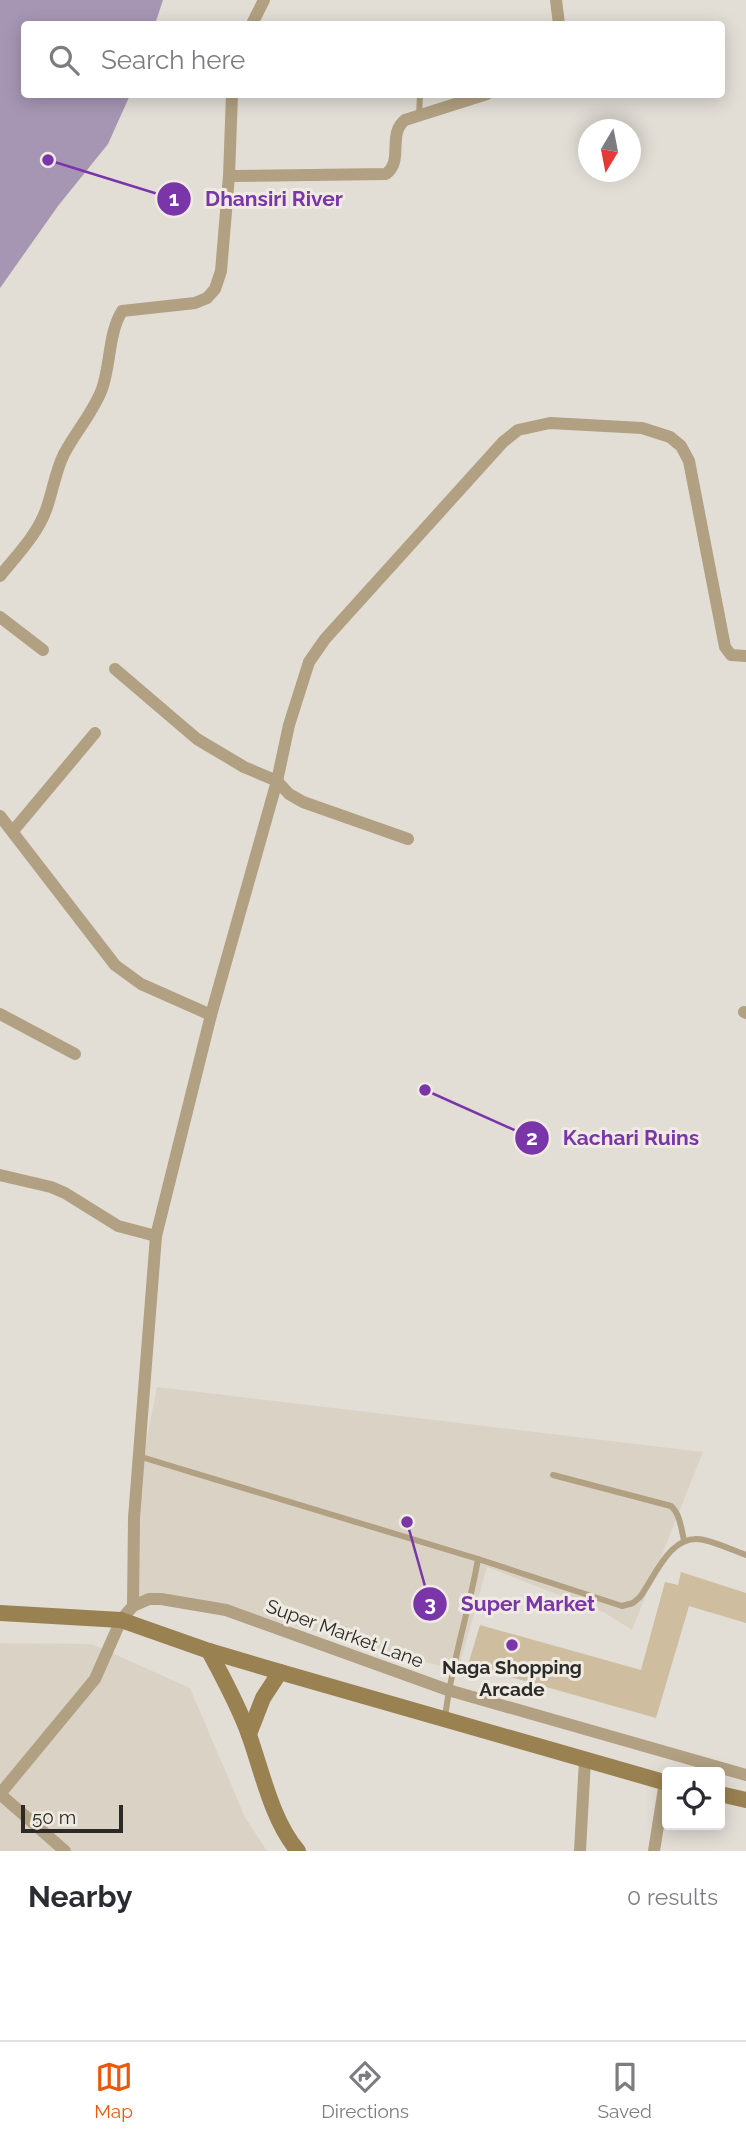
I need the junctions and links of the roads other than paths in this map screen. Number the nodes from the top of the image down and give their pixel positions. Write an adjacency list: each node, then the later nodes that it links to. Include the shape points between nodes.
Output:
1 (264, 0): 3 (street)
2 (556, 0): 4 (street)
3 (254, 21)
4 (559, 21)
5 (232, 98): 9 (street)
6 (420, 98): 8 (lane)
7 (475, 98): 8 (street)
8 (419, 116): 9 (street, via 399,124 395,161 386,174)
9 (229, 176): 10 (street, via 221,271 215,289 195,303 122,311 96,406 62,457 39,527)
10 (0, 576)
11 (0, 617): 12 (street)
12 (43, 650)
13 (746, 656): 16 (street, via 731,654 725,647 689,461 681,446 642,428 550,423 518,430 325,639 309,662)
14 (115, 670): 16 (street, via 197,739)
15 (95, 733): 17 (street)
16 (277, 781): 18 (street, via 303,802); 20 (street)
17 (5, 826): 20 (street, via 115,965 141,984)
18 (408, 839)
19 (0, 1014): 21 (street)
20 (211, 1015): 23 (street)
21 (75, 1055)
22 (0, 1175): 23 (street, via 65,1192 118,1226)
23 (156, 1236): 24 (street)
24 (138, 1456): 28 (lane); 29 (street)
25 (553, 1475): 26 (lane, via 671,1506)
26 (684, 1540): 27 (lane, via 704,1539); 28 (lane, via 672,1549 640,1597 622,1606)
27 (746, 1555)
28 (478, 1559): 34 (lane)
29 (133, 1606): 31 (street); 34 (street, Super Market Lane, via 161,1598 226,1609)
30 (0, 1613): 31 (main road)
31 (121, 1620): 32 (main road); 40 (street, via 94,1679)
32 (209, 1650): 33 (main road); 36 (main road)
33 (279, 1672): 35 (main road); 36 (main road)
34 (448, 1690): 35 (lane); 38 (street, Super Market Lane)
35 (444, 1719): 37 (main road)
36 (249, 1734): 45 (main road, via 276,1812)
37 (585, 1760): 39 (main road); 46 (street)
38 (746, 1774)
39 (662, 1781)
40 (0, 1794): 44 (street)
41 (725, 1795): 42 (main road)
42 (746, 1800)
43 (662, 1805): 47 (street)
44 (65, 1851)
45 (298, 1851)
46 (580, 1851)
47 (654, 1851)

